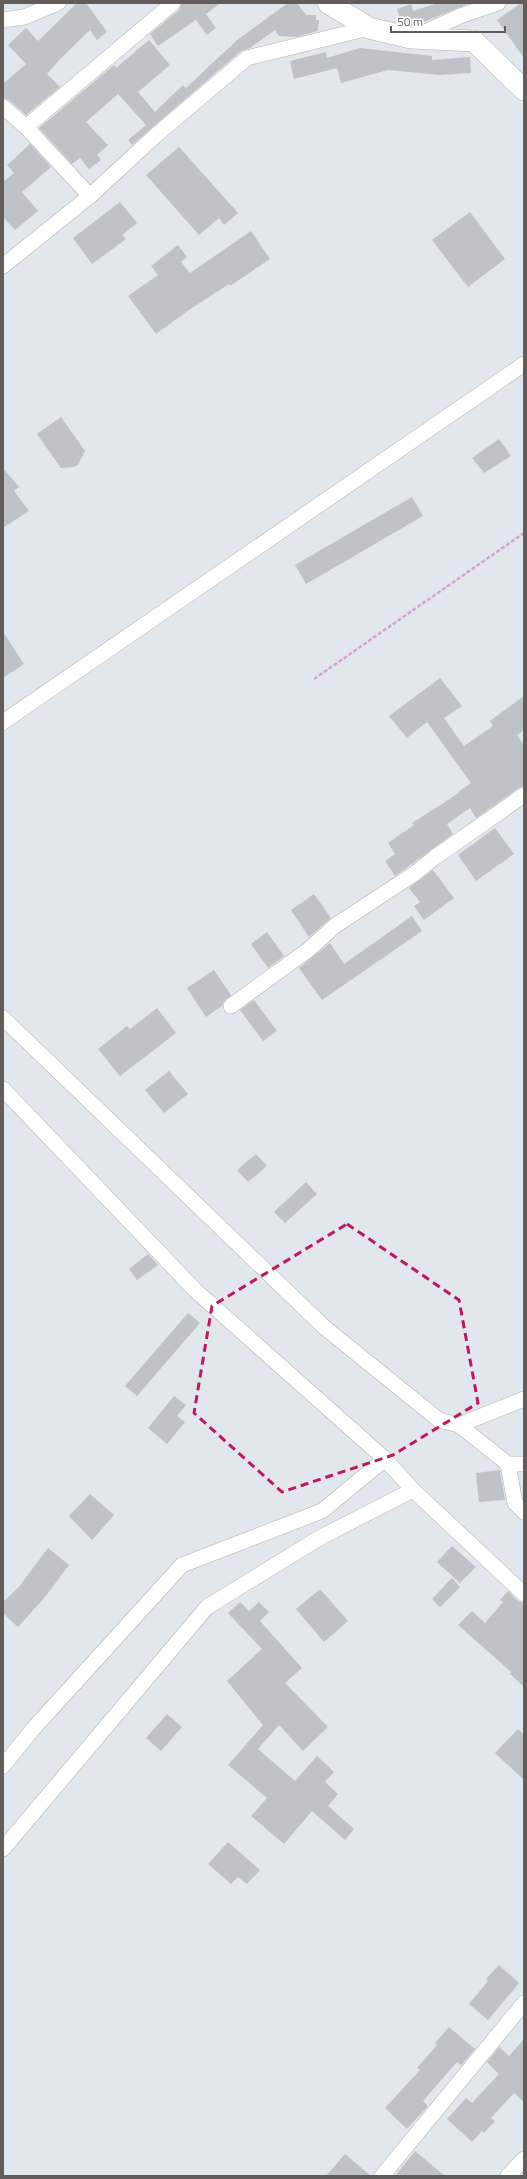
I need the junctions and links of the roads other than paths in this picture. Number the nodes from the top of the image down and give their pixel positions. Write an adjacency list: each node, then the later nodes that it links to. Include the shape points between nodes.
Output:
1 (58, 3): 5 (street, via 24,17)
2 (173, 3): 10 (street)
3 (328, 3): 6 (street)
4 (498, 3): 7 (street, via 460,16)
5 (3, 20)
6 (369, 28): 7 (street); 11 (street, via 247,58 155,136)
7 (411, 38): 8 (street, via 474,41)
8 (524, 90)
9 (3, 107): 10 (street)
10 (26, 127): 11 (street)
11 (90, 196): 12 (street)
12 (6, 258)
13 (524, 364): 14 (street)
14 (3, 722)
15 (524, 795): 16 (street, via 414,874 336,925 308,950)
16 (231, 1006)
17 (3, 1018): 20 (street, via 324,1327 439,1420)
18 (3, 1089): 21 (street, via 196,1291)
19 (524, 1399): 20 (street)
20 (459, 1425): 22 (street)
21 (385, 1459): 24 (street); 27 (street, via 322,1511 182,1565 33,1729)
22 (508, 1464): 23 (street); 25 (street, via 514,1503)
23 (524, 1464)
24 (413, 1490): 26 (street); 28 (street, via 321,1537 207,1607)
25 (524, 1512)
26 (524, 1594)
27 (3, 1766)
28 (3, 1849)
29 (524, 2003): 31 (street)
30 (524, 2159): 32 (street)
31 (382, 2176)
32 (508, 2176)

